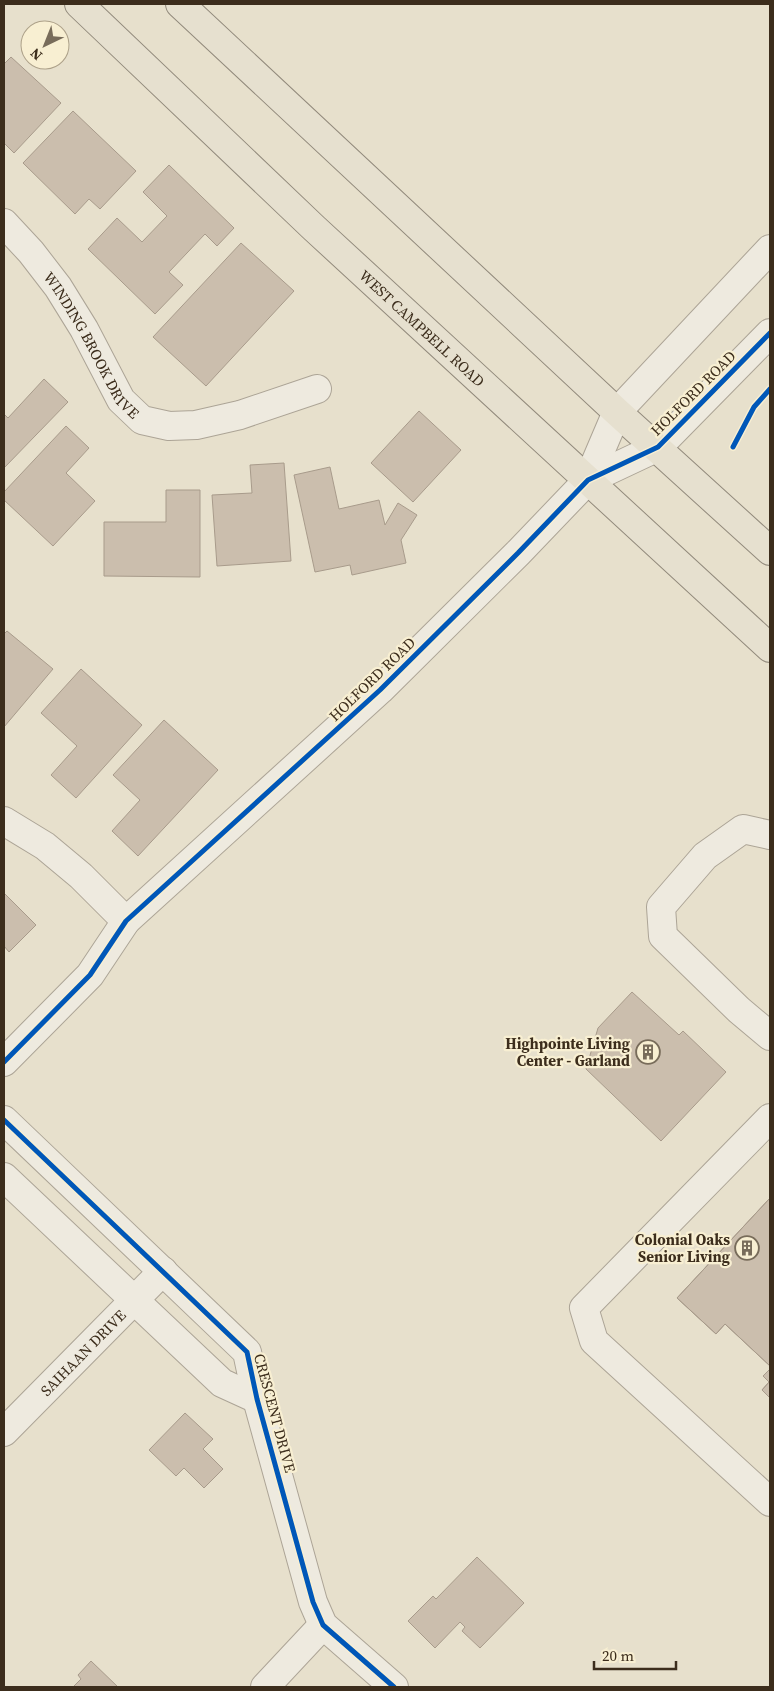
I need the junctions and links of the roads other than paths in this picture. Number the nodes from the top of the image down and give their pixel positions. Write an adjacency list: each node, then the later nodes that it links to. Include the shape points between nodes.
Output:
1 (79, 4): 9 (main road, WEST CAMPBELL ROAD, via 314,228)
2 (180, 4): 7 (main road)
3 (4, 223): 6 (street, WINDING BROOK DRIVE, via 58,287 121,400 142,420 169,426 196,425 240,415)
4 (770, 249): 7 (street, HOLFORD ROAD)
5 (770, 333): 8 (street, HOLFORD ROAD)
6 (317, 389)
7 (617, 412): 8 (main road); 9 (street, HOLFORD ROAD)
8 (658, 447): 9 (street, HOLFORD ROAD); 10 (main road)
9 (588, 480): 11 (main road, WEST CAMPBELL ROAD); 14 (street, HOLFORD ROAD, via 380,690)
10 (770, 551)
11 (770, 648)
12 (4, 821): 14 (street, via 45,846)
13 (770, 835): 15 (street, via 744,829 705,856 661,906 663,936)
14 (126, 921): 16 (street, HOLFORD ROAD, via 90,975)
15 (770, 1036)
16 (4, 1062)
17 (770, 1118): 24 (street, via 584,1308 594,1342)
18 (4, 1120): 20 (street, CRESCENT DRIVE)
19 (4, 1177): 21 (street, CRESCENT DRIVE)
20 (162, 1271): 21 (street, SAIHAAN DRIVE); 22 (street, CRESCENT DRIVE, via 247,1352)
21 (135, 1300): 22 (street, CRESCENT DRIVE, via 222,1383); 23 (street, SAIHAAN DRIVE)
22 (257, 1399): 25 (street, CRESCENT DRIVE, via 312,1602)
23 (4, 1432)
24 (770, 1502)
25 (324, 1625): 26 (street); 27 (street, CRESCENT DRIVE)
26 (265, 1687)
27 (394, 1687)

